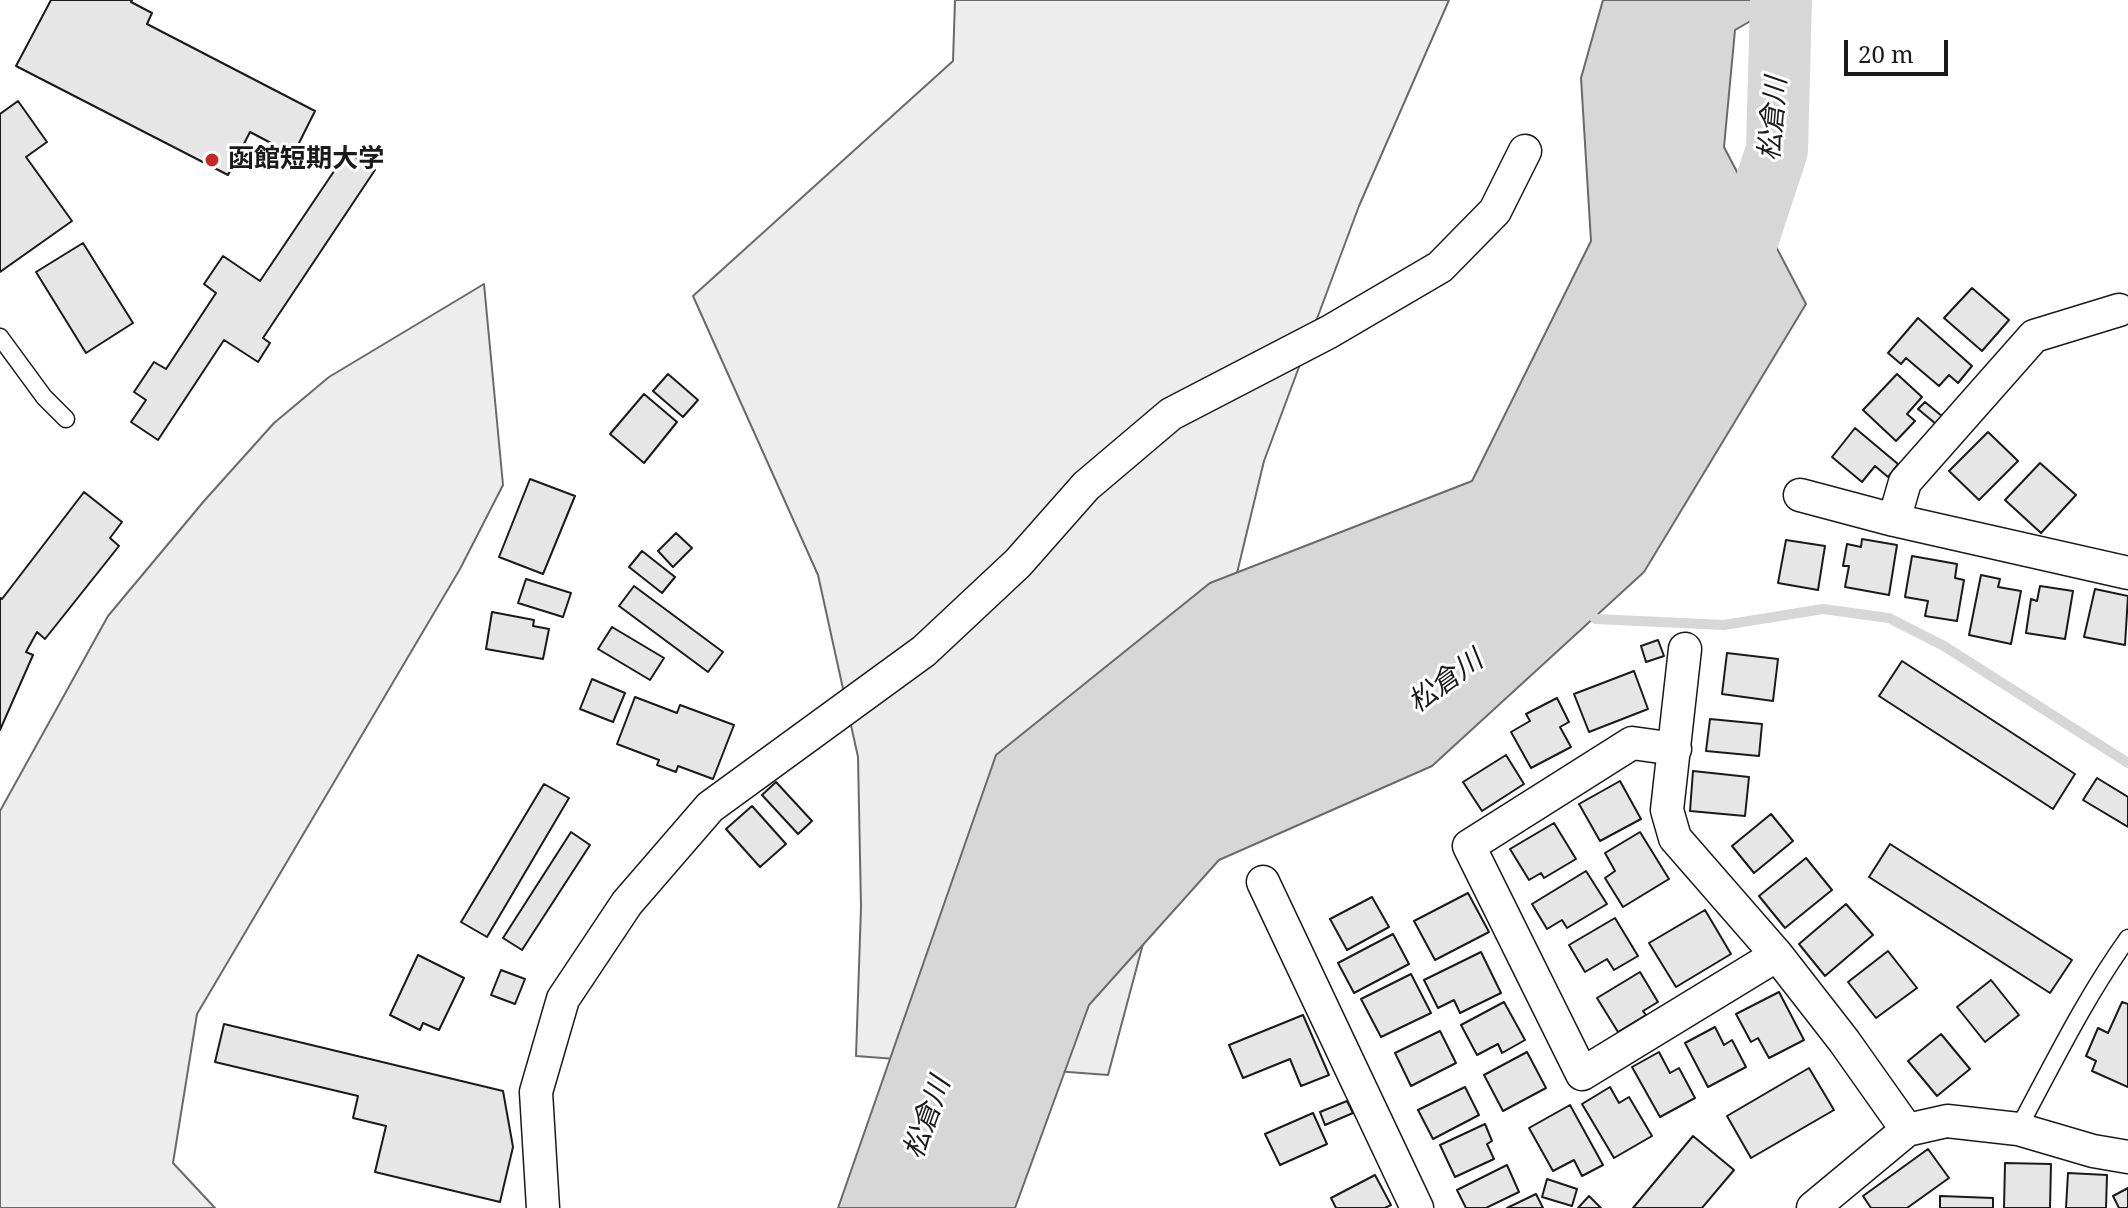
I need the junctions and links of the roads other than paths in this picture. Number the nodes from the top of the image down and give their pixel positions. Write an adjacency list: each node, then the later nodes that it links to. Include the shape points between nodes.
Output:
1 (1525, 151): 16 (street, via 1495,211 1440,267 1171,414 1086,486 1018,563 924,651 710,807 627,903 563,999 536,1092)
2 (2119, 310): 6 (street, via 2034,336 1905,482)
3 (0, 337): 4 (lane)
4 (66, 419)
5 (1800, 495): 6 (street)
6 (1894, 520): 7 (street)
7 (2128, 573)
8 (1685, 649): 9 (street)
9 (1675, 749): 12 (street, via 1667,810 1675,838); 12 (street, via 1632,743 1469,846 1582,1074)
10 (1263, 882): 17 (street)
11 (2128, 938): 13 (lane)
12 (1777, 955): 14 (street)
13 (2018, 1129): 14 (street, via 1947,1121); 15 (street)
14 (1907, 1130): 18 (street)
15 (2128, 1157)
16 (543, 1208)
17 (1417, 1208)
18 (1813, 1208)

